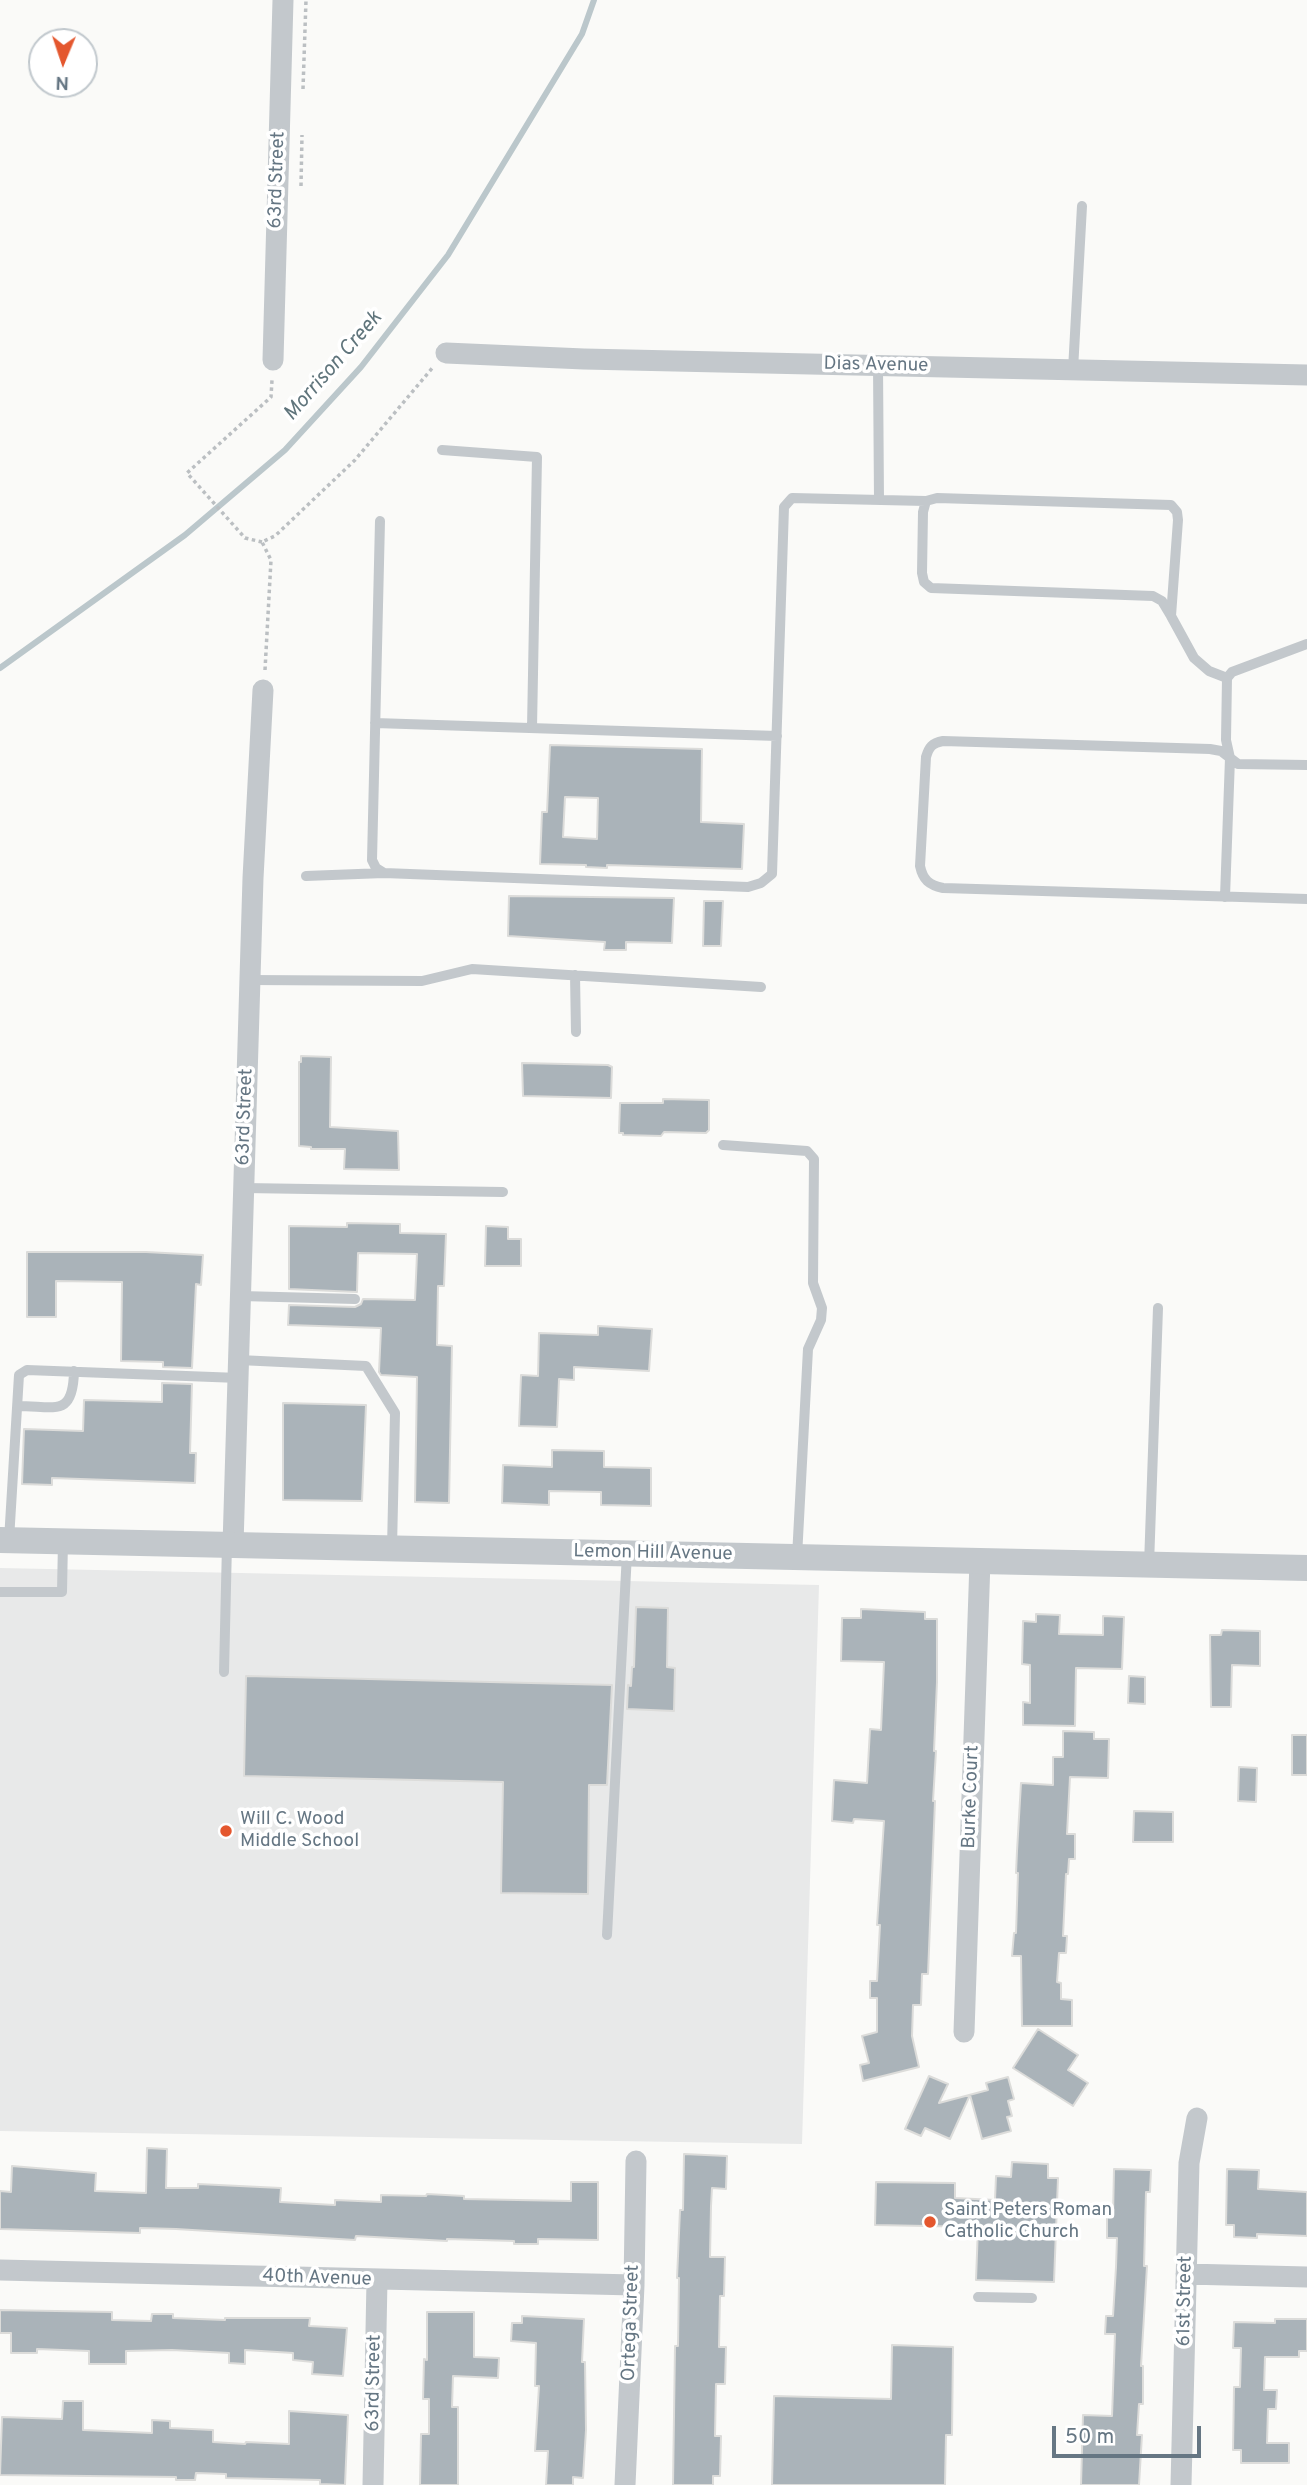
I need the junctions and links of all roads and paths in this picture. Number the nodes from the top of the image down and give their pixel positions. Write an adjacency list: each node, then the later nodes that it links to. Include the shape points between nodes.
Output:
1 (283, 0): 8 (street, 63rd Street)
2 (306, 0): 3 (path)
3 (303, 95)
4 (302, 134): 5 (path)
5 (301, 186)
6 (1082, 206): 10 (lane)
7 (446, 353): 9 (street, Dias Avenue); 16 (path, via 355,460 275,536)
8 (272, 360): 16 (path, via 271,397 187,473 245,538)
9 (878, 366): 10 (street, Dias Avenue); 13 (lane)
10 (1073, 370): 11 (street, Dias Avenue)
11 (1307, 375)
12 (442, 450): 22 (lane, via 537,457)
13 (879, 500): 14 (lane); 23 (lane, via 792,498 784,507)
14 (926, 502): 17 (lane, via 922,573 931,588 1153,596); 17 (lane, via 937,498 1171,505 1178,520)
15 (380, 521): 21 (lane)
16 (262, 542): 20 (path, via 271,561)
17 (1171, 616): 19 (lane, via 1194,658)
18 (1307, 644): 19 (lane, via 1232,672)
19 (1227, 678): 24 (lane)
20 (263, 690): 31 (street, 63rd Street)
21 (374, 723): 22 (lane); 26 (lane, via 372,860)
22 (532, 728): 23 (lane)
23 (777, 736): 26 (lane, via 772,874 761,883 748,887)
24 (1230, 758): 25 (lane, via 1238,764); 28 (lane); 28 (lane, via 1210,749 934,742 926,757 920,866 931,886 943,888)
25 (1307, 765)
26 (384, 873): 27 (lane)
27 (306, 876)
28 (1225, 897): 29 (lane)
29 (1307, 899)
30 (575, 975): 31 (lane, via 472,969 422,981); 32 (lane); 33 (lane)
31 (250, 980): 35 (street, 63rd Street)
32 (761, 987)
33 (576, 1032)
34 (723, 1145): 48 (lane, via 807,1151 814,1159 813,1283 822,1308 808,1349)
35 (244, 1188): 36 (lane); 37 (street, 63rd Street)
36 (503, 1192)
37 (241, 1296): 38 (lane); 40 (street, 63rd Street)
38 (355, 1299)
39 (1158, 1308): 50 (lane)
40 (239, 1369): 41 (lane); 45 (street, 63rd Street); 46 (lane, via 366,1366 396,1413)
41 (74, 1371): 42 (lane, via 69,1402); 42 (lane, via 27,1370 19,1375)
42 (18, 1406): 43 (lane)
43 (4, 1540): 44 (street, Lemon Hill Avenue)
44 (63, 1541): 45 (street, Lemon Hill Avenue); 52 (lane, via 62,1592)
45 (230, 1544): 46 (street, Lemon Hill Avenue); 53 (lane)
46 (392, 1548): 47 (street, Lemon Hill Avenue)
47 (627, 1553): 48 (street, Lemon Hill Avenue); 54 (lane)
48 (797, 1557): 49 (street, Lemon Hill Avenue)
49 (980, 1561): 50 (street, Lemon Hill Avenue); 55 (street, Burke Court)
50 (1149, 1565): 51 (street, Lemon Hill Avenue)
51 (1307, 1568)
52 (0, 1592)
53 (224, 1672)
54 (607, 1935)
55 (964, 2032)
56 (1197, 2118): 59 (street, 61st Street, via 1189,2163)
57 (636, 2161): 62 (street, Ortega Street)
58 (0, 2270): 61 (street, 40th Avenue)
59 (1186, 2274): 60 (street); 67 (street, 61st Street)
60 (1307, 2277)
61 (377, 2280): 62 (street, 40th Avenue); 65 (street, 63rd Street)
62 (634, 2285): 66 (street, Ortega Street)
63 (978, 2297): 64 (lane)
64 (1032, 2298)
65 (373, 2485)
66 (625, 2485)
67 (1181, 2485)

